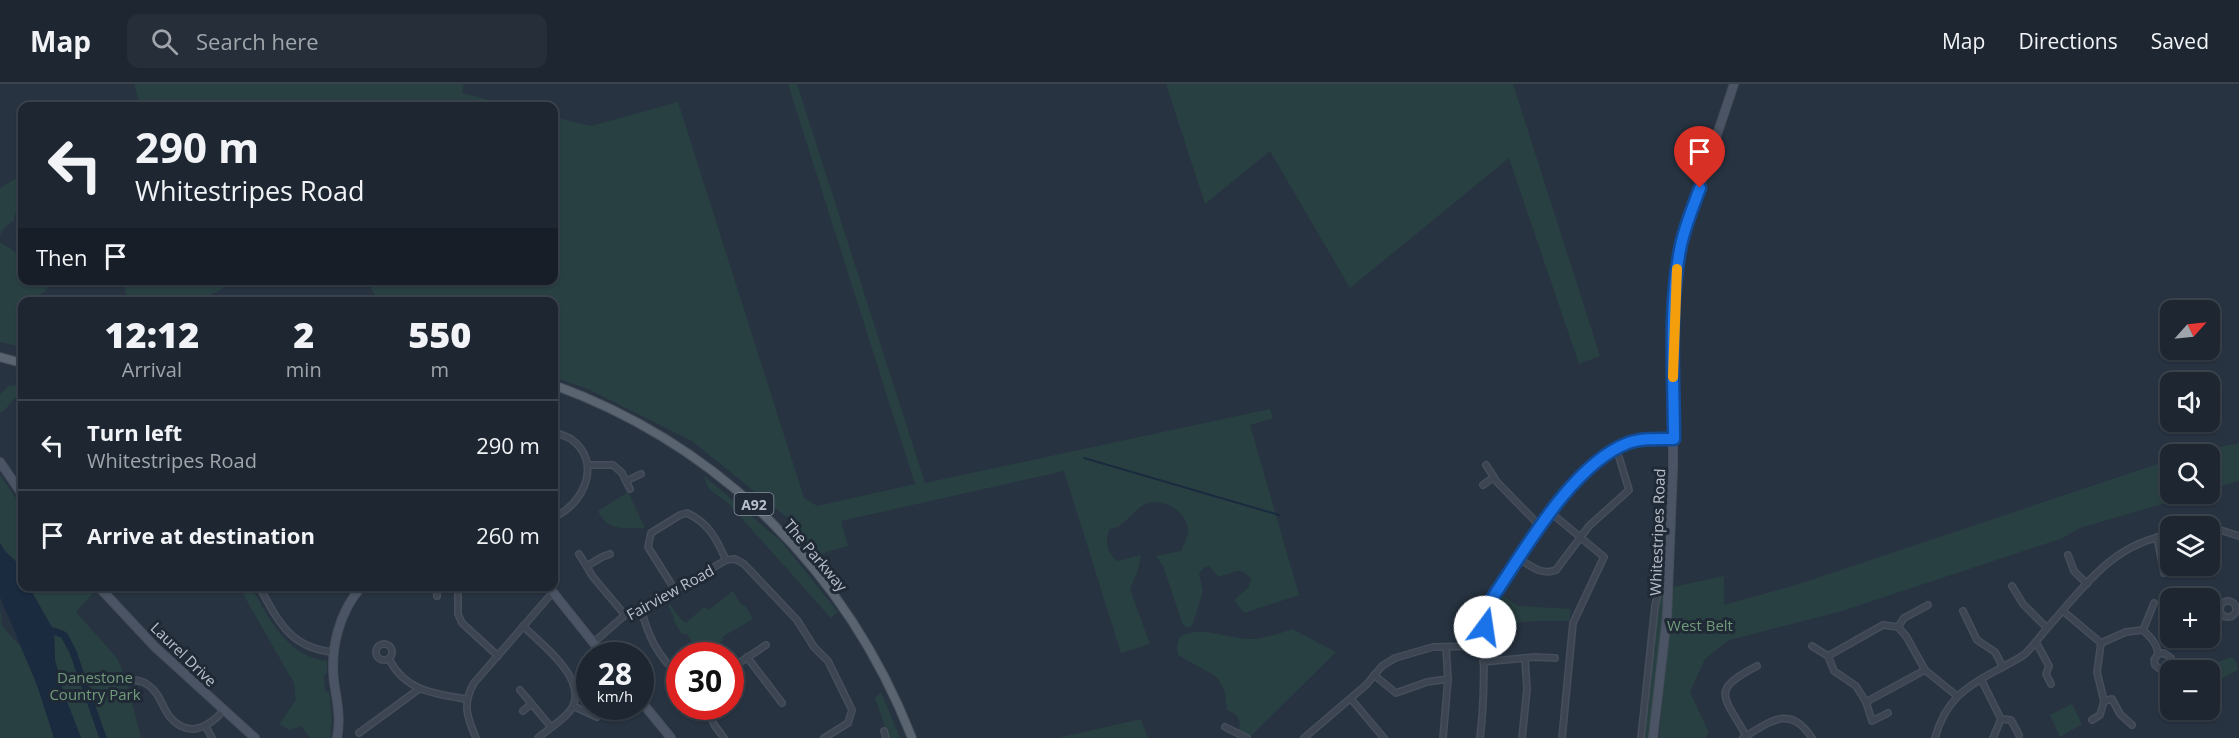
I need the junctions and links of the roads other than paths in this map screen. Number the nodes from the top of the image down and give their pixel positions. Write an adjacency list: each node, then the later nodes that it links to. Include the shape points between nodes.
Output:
1 (1734, 84): 6 (street, Whitestripes Road, via 1681,245 1676,288)
2 (0, 359): 3 (main road)
3 (18, 362)
4 (558, 387): 114 (main road, The Parkway / A92, via 657,433 699,460 754,504 839,602 875,660)
5 (558, 434): 9 (street, via 578,446)
6 (1674, 439): 7 (street, via 1636,441); 35 (street, Whitestripes Road)
7 (1613, 450): 17 (street, via 1592,466); 22 (street, via 1629,490)
8 (0, 462): 15 (street)
9 (588, 465): 13 (street, via 613,465); 18 (street, via 583,490 575,503)
10 (1486, 465): 12 (street)
11 (641, 474): 13 (street)
12 (1494, 477): 14 (street); 19 (street)
13 (626, 481): 16 (street)
14 (1483, 485)
15 (18, 488)
16 (630, 489)
17 (1550, 512): 19 (street); 22 (street)
18 (558, 515)
19 (1539, 525): 29 (street)
20 (2220, 530): 21 (street)
21 (2239, 535)
22 (1581, 537): 29 (street, via 1553,572 1539,571); 121 (street, via 1604,557 1573,623)
23 (2157, 537): 24 (street); 25 (street); 32 (street, via 2119,554)
24 (2160, 537)
25 (2160, 552)
26 (579, 554): 31 (street)
27 (610, 554): 31 (street)
28 (2068, 555): 32 (street, via 2074,572)
29 (1519, 559): 60 (street, via 1485,610)
30 (726, 560): 34 (street, Fairview Road); 34 (street, via 718,540 687,513 656,528 648,538 648,547); 113 (street, Fairview Road, via 744,564 797,620 828,661 852,710 848,723)
31 (587, 566): 49 (street)
32 (2087, 584): 48 (street)
33 (2012, 586): 52 (street, via 2023,604)
34 (675, 590): 46 (street, Fairview Road)
35 (1668, 590): 122 (street, via 1658,593 1654,606); 123 (street, Whitestripes Road)
36 (103, 591): 92 (street, Laurel Drive)
37 (262, 591): 62 (street, via 279,623 312,649)
38 (359, 591): 62 (street, via 342,616)
39 (437, 591): 43 (street)
40 (458, 591): 64 (street, via 462,623)
41 (550, 591): 50 (street)
42 (552, 591): 54 (street)
43 (437, 596)
44 (2154, 603): 53 (street)
45 (1928, 605): 51 (street, via 1904,618)
46 (641, 607): 49 (street, Fairview Road); 72 (street, via 645,627)
47 (1963, 611): 74 (street, via 1977,640 1995,652)
48 (2063, 611): 52 (street); 57 (street)
49 (625, 615): 55 (street, Fairview Road)
50 (524, 626): 64 (street); 90 (street, via 569,672 575,686)
51 (1898, 627): 65 (street, via 1883,625); 75 (street)
52 (2048, 628): 56 (street)
53 (2143, 630): 57 (street, via 2126,632); 63 (street, via 2154,640)
54 (592, 642)
55 (594, 642)
56 (2036, 642): 74 (street); 80 (street, via 2049,666 2046,674)
57 (2102, 643): 86 (street, via 2097,672)
58 (766, 645): 66 (street)
59 (1446, 646): 60 (street); 76 (street, via 1404,654); 78 (street)
60 (1483, 646): 71 (street)
61 (1812, 646): 65 (street)
62 (333, 652): 108 (street, via 339,716)
63 (2158, 654)
64 (498, 656): 84 (street, via 474,683)
65 (1828, 656): 87 (street, via 1834,671 1856,686)
66 (747, 657): 69 (street); 88 (street)
67 (1555, 658): 70 (street)
68 (388, 659): 81 (street)
69 (744, 659)
70 (1525, 659): 71 (street); 120 (street, via 1527,689)
71 (1483, 662): 119 (street)
72 (666, 663)
73 (1757, 666): 105 (street, via 1733,678 1726,687 1725,698)
74 (2004, 667): 79 (street)
75 (1925, 670): 83 (street); 87 (street)
76 (1374, 675): 78 (street, via 1396,693); 85 (street)
77 (126, 679): 102 (street, via 147,683 177,725 186,729)
78 (1448, 679): 118 (street)
79 (1981, 679): 83 (street); 96 (street)
80 (2051, 684)
81 (419, 689): 84 (street); 103 (street)
82 (520, 690): 89 (street)
83 (1956, 696): 125 (street)
84 (466, 699): 109 (street)
85 (1352, 699): 116 (street); 117 (street)
86 (2104, 701): 98 (street, via 2100,715); 99 (street, via 2112,699)
87 (1866, 702): 94 (street, via 1872,721)
88 (782, 703)
89 (531, 704): 93 (street); 100 (street)
90 (573, 706): 91 (street); 100 (street)
91 (576, 707)
92 (223, 711): 102 (street); 107 (street, Laurel Drive)
93 (523, 711)
94 (1888, 713)
95 (654, 717): 111 (street)
96 (2001, 719): 104 (street, via 2011,720); 126 (street)
97 (711, 720): 112 (street)
98 (2092, 720)
99 (2132, 725)
100 (550, 727): 110 (street)
101 (1225, 727): 115 (street)
102 (206, 728): 106 (street)
103 (360, 733)
104 (2019, 735)
105 (1745, 737): 124 (street, via 1786,718 1801,723)
106 (212, 738)
107 (255, 738)
108 (337, 738)
109 (476, 738)
110 (538, 738)
111 (671, 738)
112 (724, 738)
113 (824, 738)
114 (912, 738)
115 (1247, 738)
116 (1304, 738)
117 (1384, 738)
118 (1443, 738)
119 (1480, 738)
120 (1522, 738)
121 (1562, 738)
122 (1641, 738)
123 (1653, 738)
124 (1812, 738)
125 (1935, 738)
126 (1993, 738)

